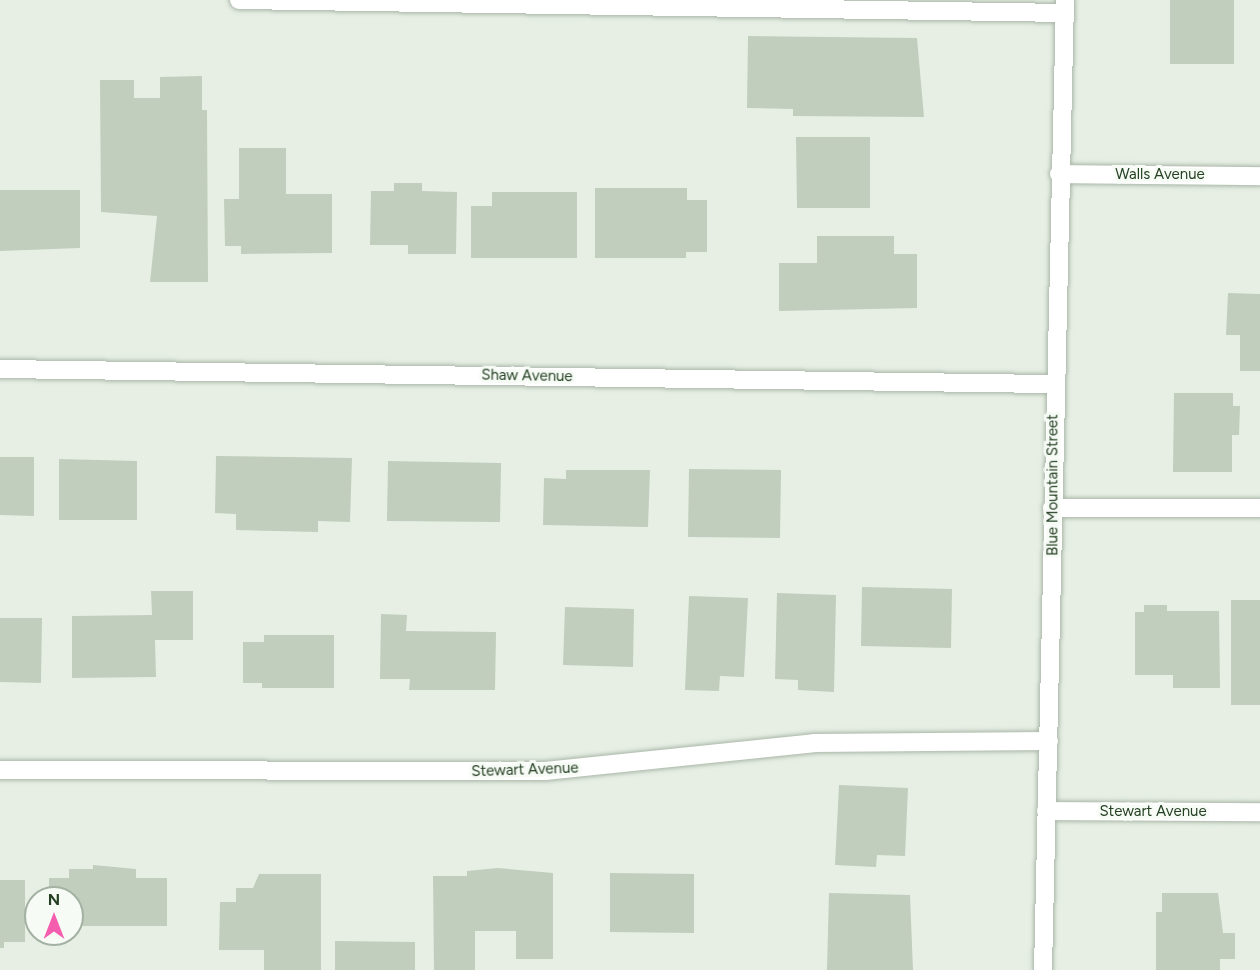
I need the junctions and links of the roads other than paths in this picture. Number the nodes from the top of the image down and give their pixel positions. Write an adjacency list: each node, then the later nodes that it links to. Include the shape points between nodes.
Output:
1 (239, 0): 2 (street)
2 (1065, 6): 3 (street, Blue Mountain Street)
3 (1059, 174): 4 (street, Walls Avenue); 6 (street, Blue Mountain Street)
4 (1260, 176)
5 (0, 369): 6 (street, Shaw Avenue)
6 (1053, 384): 7 (street, Blue Mountain Street)
7 (1052, 508): 8 (street); 9 (street, Blue Mountain Street)
8 (1260, 508)
9 (1048, 741): 10 (street, Stewart Avenue, via 814,743 525,772); 11 (street, Blue Mountain Street)
10 (0, 770)
11 (1046, 811): 12 (street, Stewart Avenue); 13 (street, Blue Mountain Street)
12 (1260, 812)
13 (1043, 970)

